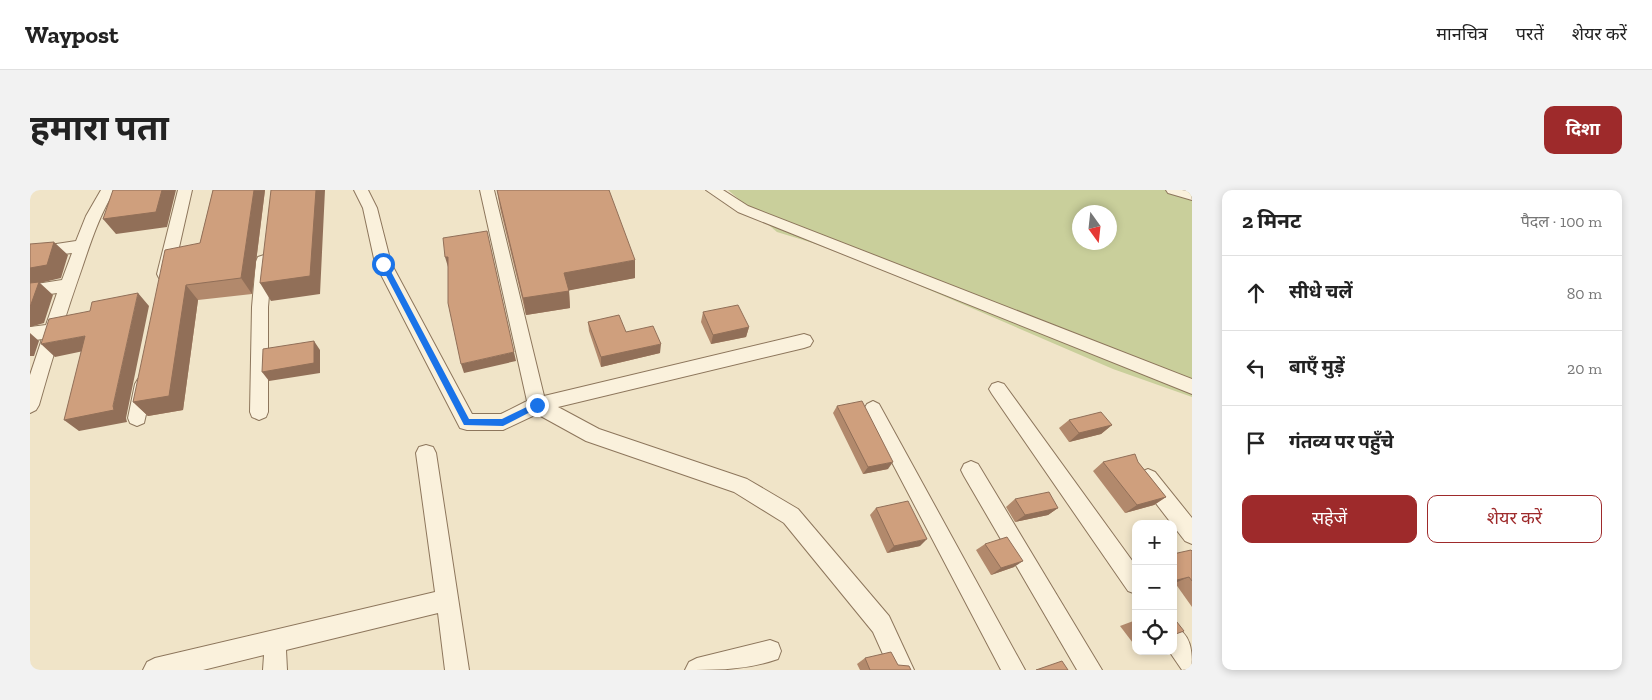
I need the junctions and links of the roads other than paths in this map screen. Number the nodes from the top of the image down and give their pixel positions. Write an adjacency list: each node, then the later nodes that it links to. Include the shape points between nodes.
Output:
1 (108, 190): 8 (street)
2 (185, 190): 13 (street)
3 (361, 190): 21 (street, via 370,208 383,264 467,422 503,422)
4 (487, 190): 21 (street)
5 (713, 190): 18 (street, via 743,209)
6 (1173, 190): 7 (street)
7 (1192, 195)
8 (82, 246): 10 (street); 11 (street)
9 (265, 248): 23 (street, via 260,307)
10 (30, 253)
11 (68, 285): 12 (street); 14 (street)
12 (30, 291)
13 (161, 294)
14 (52, 331): 15 (street); 20 (street)
15 (30, 334)
16 (804, 341): 21 (street)
17 (146, 370): 24 (street)
18 (1192, 387)
19 (998, 388): 29 (street)
20 (30, 405)
21 (537, 405): 40 (street, via 593,435 740,486 791,516 881,624)
22 (872, 409): 41 (street)
23 (259, 412)
24 (137, 418)
25 (426, 453): 30 (street)
26 (1135, 462): 28 (street)
27 (971, 470): 42 (street)
28 (1192, 534)
29 (1132, 578)
30 (447, 600): 31 (street); 38 (street)
31 (275, 642): 35 (street); 37 (street)
32 (1177, 643): 34 (street)
33 (770, 650): 39 (street)
34 (1192, 664)
35 (181, 667): 36 (street)
36 (155, 670)
37 (275, 670)
38 (457, 670)
39 (697, 670)
40 (902, 670)
41 (1013, 670)
42 (1090, 670)

